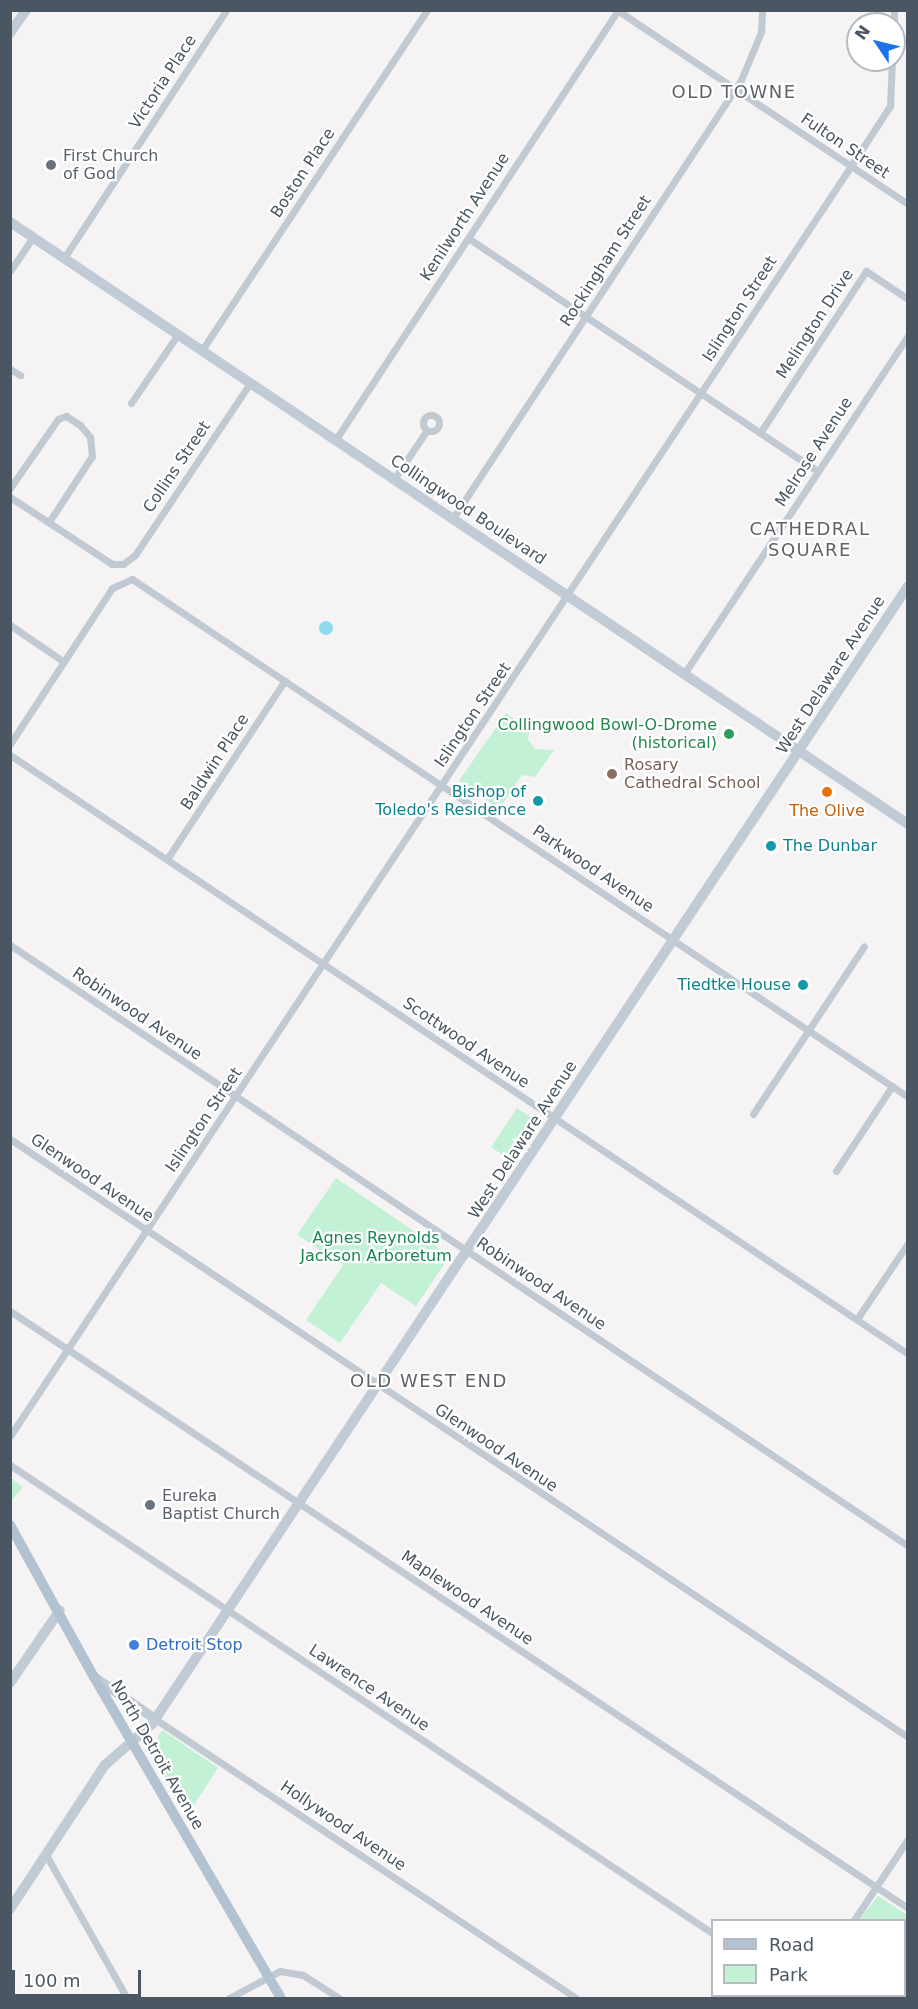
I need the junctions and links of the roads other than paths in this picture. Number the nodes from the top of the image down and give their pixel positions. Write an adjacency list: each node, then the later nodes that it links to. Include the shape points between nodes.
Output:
1 (226, 10): 14 (street, Victoria Place)
2 (427, 10): 20 (street, Boston Place)
3 (762, 10): 8 (street, Rockingham Street, via 761,32)
4 (23, 11): 6 (street)
5 (617, 11): 8 (street, Fulton Street); 13 (street, Kenilworth Avenue)
6 (10, 33)
7 (891, 72): 9 (street, Islington Street, via 890,106)
8 (735, 89): 9 (street, Fulton Street); 17 (street, Rockingham Street)
9 (851, 166): 10 (street, Fulton Street); 24 (street, Islington Street)
10 (908, 204)
11 (10, 222): 12 (street, Collingwood Boulevard)
12 (33, 237): 14 (street, Collingwood Boulevard); 15 (street)
13 (468, 238): 17 (street); 28 (street, Kenilworth Avenue)
14 (64, 258): 18 (street, Collingwood Boulevard)
15 (10, 271)
16 (908, 299): 27 (street, Melington Drive, via 866,271)
17 (586, 316): 24 (street); 33 (street, Rockingham Street)
18 (178, 334): 20 (street, Collingwood Boulevard); 25 (street)
19 (908, 335): 29 (street, Melrose Avenue)
20 (202, 350): 23 (street, Collingwood Boulevard)
21 (10, 369): 22 (street)
22 (20, 375)
23 (250, 382): 28 (street, Collingwood Boulevard); 34 (street, Collins Street, via 135,555 123,564 112,564)
24 (701, 393): 27 (street); 36 (street, Islington Street)
25 (131, 403)
26 (427, 430): 30 (street)
27 (760, 433): 29 (street)
28 (336, 439): 30 (street, Collingwood Boulevard)
29 (818, 471): 39 (street, Melrose Avenue)
30 (394, 479): 33 (street, Collingwood Boulevard)
31 (10, 488): 34 (street, via 58,419 66,416 80,425 90,437 92,456)
32 (10, 497): 34 (street)
33 (453, 518): 36 (street, Collingwood Boulevard)
34 (49, 522)
35 (908, 586): 42 (street, West Delaware Avenue)
36 (568, 597): 39 (street, Collingwood Boulevard); 44 (street, Islington Street)
37 (10, 625): 38 (street)
38 (64, 662): 40 (street, Parkwood Avenue, via 112,588 132,579); 41 (street)
39 (684, 674): 42 (street, Collingwood Boulevard)
40 (285, 680): 44 (street, Parkwood Avenue); 46 (street, Baldwin Place)
41 (10, 744)
42 (798, 751): 45 (street, Collingwood Boulevard); 47 (street, West Delaware Avenue)
43 (10, 755): 46 (street, Scottwood Avenue)
44 (443, 785): 47 (street, Parkwood Avenue); 50 (street, Islington Street)
45 (908, 824)
46 (167, 859): 50 (street, Scottwood Avenue)
47 (673, 939): 51 (street, Parkwood Avenue); 56 (street, West Delaware Avenue)
48 (10, 945): 53 (street, Robinwood Avenue)
49 (864, 946): 51 (street)
50 (324, 964): 53 (street, Islington Street); 56 (street, Scottwood Avenue)
51 (809, 1031): 52 (street, Parkwood Avenue); 55 (street)
52 (892, 1086): 54 (street, Parkwood Avenue); 58 (street)
53 (236, 1096): 59 (street, Islington Street); 61 (street, Robinwood Avenue)
54 (908, 1097)
55 (753, 1114)
56 (555, 1118): 61 (street, West Delaware Avenue); 63 (street, Scottwood Avenue)
57 (10, 1139): 59 (street, Glenwood Avenue)
58 (836, 1171)
59 (147, 1231): 64 (street, Islington Street); 66 (street, Glenwood Avenue)
60 (908, 1243): 63 (street)
61 (467, 1251): 66 (street, West Delaware Avenue); 71 (street, Robinwood Avenue)
62 (10, 1311): 64 (street, Maplewood Avenue)
63 (857, 1319): 65 (street, Scottwood Avenue)
64 (68, 1349): 67 (street, Islington Street); 69 (street, Maplewood Avenue)
65 (908, 1354)
66 (377, 1386): 69 (street, West Delaware Avenue); 77 (street, Glenwood Avenue)
67 (10, 1436)
68 (10, 1465): 73 (street, Lawrence Avenue)
69 (300, 1502): 73 (street, West Delaware Avenue); 81 (street, Maplewood Avenue)
70 (10, 1525): 72 (main road, North Detroit Avenue)
71 (908, 1546)
72 (60, 1610): 74 (main road, North Detroit Avenue); 75 (street)
73 (228, 1611): 76 (street, West Delaware Avenue); 85 (street, Lawrence Avenue)
74 (94, 1677): 76 (street, Hollywood Avenue); 78 (main road, North Detroit Avenue)
75 (10, 1683)
76 (155, 1719): 78 (street, West Delaware Avenue); 91 (street, Hollywood Avenue)
77 (908, 1737)
78 (131, 1742): 80 (street, West Delaware Avenue, via 105,1765); 86 (main road, North Detroit Avenue)
79 (908, 1839): 81 (street)
80 (46, 1856): 83 (street, West Delaware Avenue); 87 (street)
81 (876, 1887): 82 (street, Maplewood Avenue); 84 (street)
82 (908, 1908)
83 (10, 1909)
84 (855, 1919)
85 (711, 1932)
86 (268, 1976): 88 (street); 89 (main road, North Detroit Avenue); 90 (street, via 292,1972)
87 (127, 1998)
88 (229, 1998)
89 (281, 1998)
90 (339, 1998)
91 (576, 1998)

